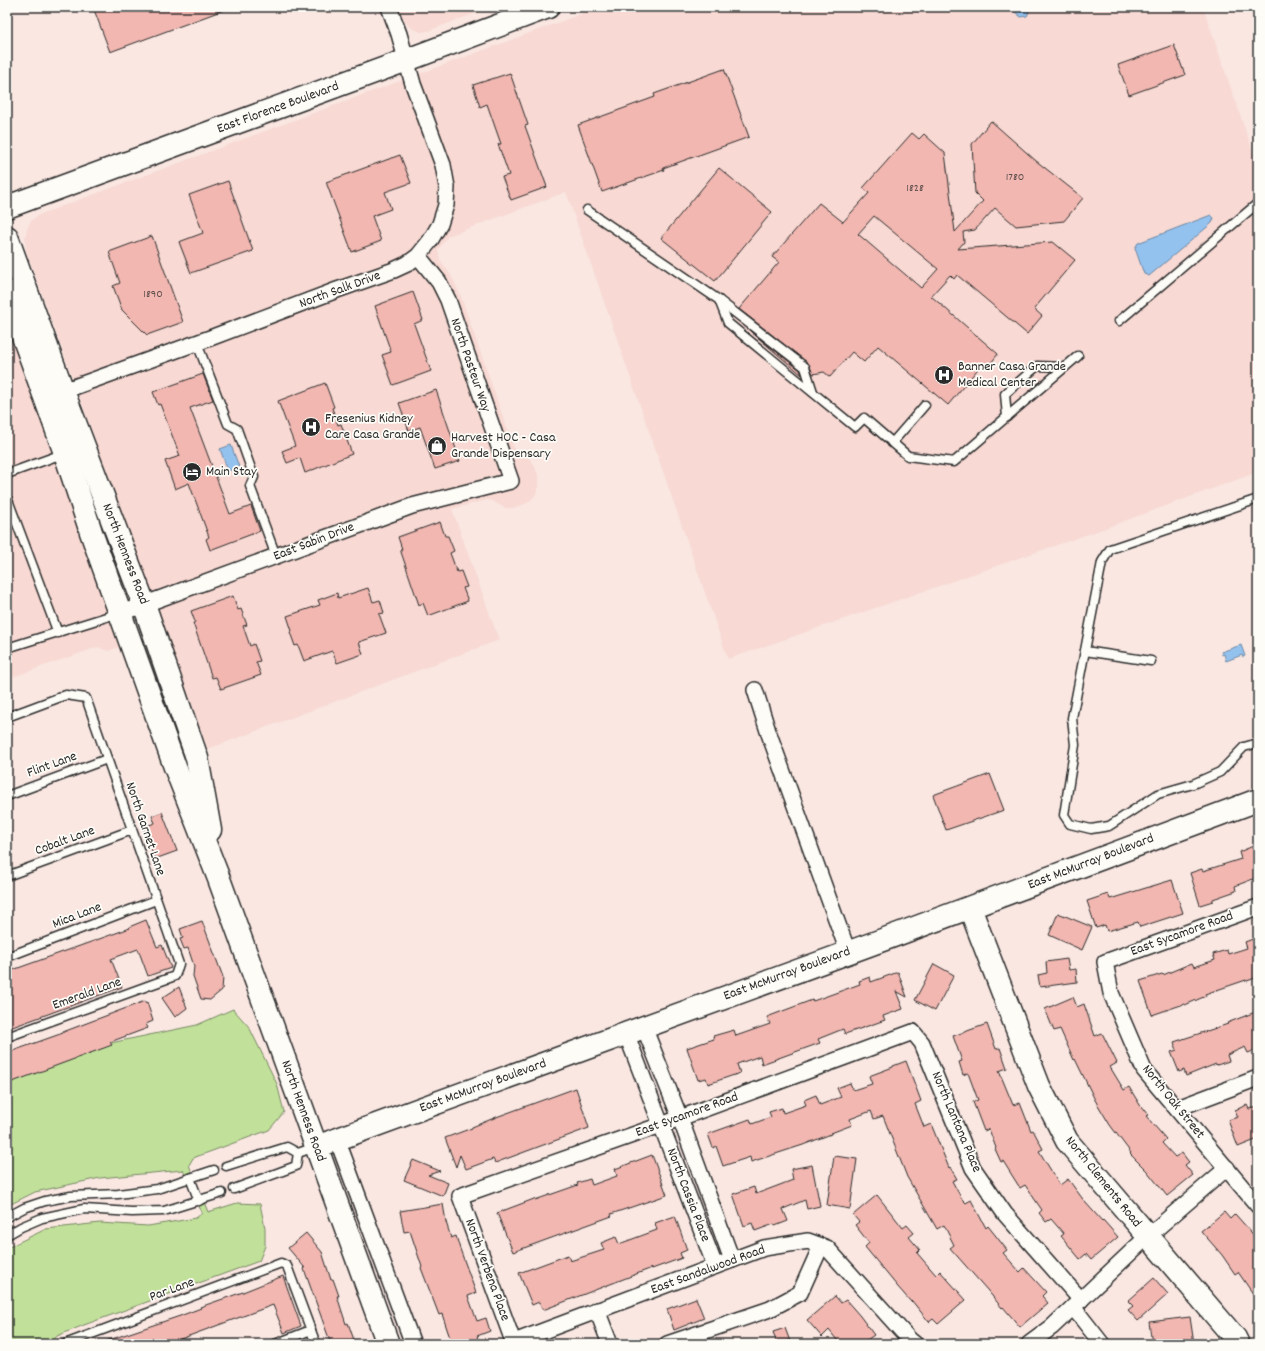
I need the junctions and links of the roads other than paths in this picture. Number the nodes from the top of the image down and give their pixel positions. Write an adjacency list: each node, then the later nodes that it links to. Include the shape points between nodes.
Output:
1 (389, 7): 3 (street, North Salk Drive)
2 (548, 7): 3 (street, East Florence Boulevard)
3 (407, 60): 5 (street, East Florence Boulevard); 8 (street, North Salk Drive, via 447,187 446,205 440,224)
4 (1258, 203): 11 (lane)
5 (7, 207)
6 (587, 210): 10 (lane)
7 (7, 237): 15 (street, North Henness Road)
8 (418, 256): 12 (street, North Salk Drive, via 394,270); 22 (street, North Pasteur Way, via 439,282 448,300)
9 (7, 292): 20 (street, North Henness Road)
10 (719, 300): 16 (lane, via 728,323); 16 (lane, via 805,367)
11 (1119, 321)
12 (196, 343): 15 (street, North Salk Drive); 25 (lane, via 228,424 237,429 254,477 250,486)
13 (1078, 356): 14 (lane)
14 (1065, 367): 18 (lane); 18 (lane, via 1037,366 1005,394)
15 (63, 391): 26 (street, North Henness Road)
16 (813, 393): 19 (lane, via 855,427 864,418)
17 (926, 405): 19 (lane)
18 (1007, 417): 19 (lane, via 954,462 908,456)
19 (892, 443)
20 (65, 452): 21 (lane); 27 (street, North Henness Road)
21 (7, 474)
22 (511, 481): 25 (street, East Sabin Drive, via 412,506)
23 (7, 499): 28 (lane)
24 (1258, 499): 30 (lane, via 1110,549 1102,562)
25 (276, 556): 26 (street, East Sabin Drive)
26 (144, 604): 27 (street, East Sabin Drive); 40 (street, North Henness Road, via 197,758)
27 (121, 613): 28 (lane); 40 (street, North Henness Road, via 175,768)
28 (58, 633): 29 (lane)
29 (7, 648)
30 (1085, 651): 31 (lane); 34 (lane, via 1072,718 1075,745 1064,815 1070,824 1091,829 1109,826 1158,794 1193,784 1220,772 1244,746)
31 (1151, 661)
32 (754, 690): 44 (street)
33 (7, 717): 35 (lane, North Garnet Lane, via 66,695 86,698)
34 (1258, 743)
35 (107, 759): 36 (lane, Flint Lane); 38 (lane, North Garnet Lane)
36 (7, 796)
37 (1258, 800): 43 (street, East McMurray Boulevard)
38 (132, 830): 39 (lane, Cobalt Lane); 41 (lane, North Garnet Lane)
39 (7, 876)
40 (219, 878): 56 (street, North Henness Road)
41 (156, 900): 45 (lane, Mica Lane); 47 (lane, North Garnet Lane, via 179,964)
42 (1258, 906): 46 (street, East Sycamore Road)
43 (970, 908): 44 (street, East McMurray Boulevard); 68 (street, North Clements Road, via 1039,1086 1067,1141)
44 (848, 952): 48 (street, East McMurray Boulevard)
45 (7, 957)
46 (1105, 962): 52 (street, North Oak Street, via 1111,993 1144,1070)
47 (175, 976): 50 (lane, Emerald Lane)
48 (635, 1030): 53 (street, North Cassia Place); 54 (street, North Cassia Place); 55 (street, East McMurray Boulevard)
49 (913, 1032): 53 (street, East Sycamore Road); 72 (street, North Lantana Place, via 922,1043 973,1168 1005,1214)
50 (7, 1037)
51 (1258, 1078): 52 (street)
52 (1178, 1108): 58 (street, North Oak Street)
53 (680, 1118): 54 (street, East Sycamore Road); 70 (street, North Cassia Place)
54 (661, 1125): 63 (street, East Sycamore Road); 71 (street, North Cassia Place)
55 (337, 1139): 56 (street, East McMurray Boulevard); 80 (street)
56 (307, 1150): 57 (lane, via 287,1147); 61 (lane, via 296,1166); 79 (street, North Henness Road)
57 (226, 1166)
58 (1227, 1168): 65 (street, North Oak Street); 68 (street)
59 (214, 1170): 60 (lane)
60 (190, 1178): 64 (lane); 66 (lane, via 157,1189 71,1196 45,1201)
61 (234, 1189)
62 (222, 1193): 64 (lane)
63 (460, 1196): 75 (street, North Verbena Place)
64 (199, 1201): 67 (lane, via 164,1211 84,1209 42,1218)
65 (1258, 1206)
66 (7, 1217)
67 (7, 1235)
68 (1148, 1236): 72 (street); 86 (street, North Clements Road, via 1236,1338)
69 (821, 1246): 70 (street, East Sandalwood Road, via 808,1241 764,1248); 82 (street, via 800,1293 770,1309); 83 (street, East Sandalwood Road, via 827,1248)
70 (732, 1260): 71 (street, East Sandalwood Road)
71 (715, 1266): 73 (street, East Sandalwood Road)
72 (1077, 1303): 84 (street, via 1052,1327); 85 (street, North Lantana Place)
73 (597, 1310): 75 (street, East Sandalwood Road); 81 (street)
74 (311, 1330): 76 (lane, Par Lane, via 287,1266 281,1263); 77 (lane); 78 (lane)
75 (514, 1343)
76 (65, 1344)
77 (275, 1344)
78 (316, 1344)
79 (388, 1344)
80 (413, 1344)
81 (610, 1344)
82 (667, 1344)
83 (915, 1344)
84 (1029, 1344)
85 (1102, 1344)
86 (1238, 1344)

